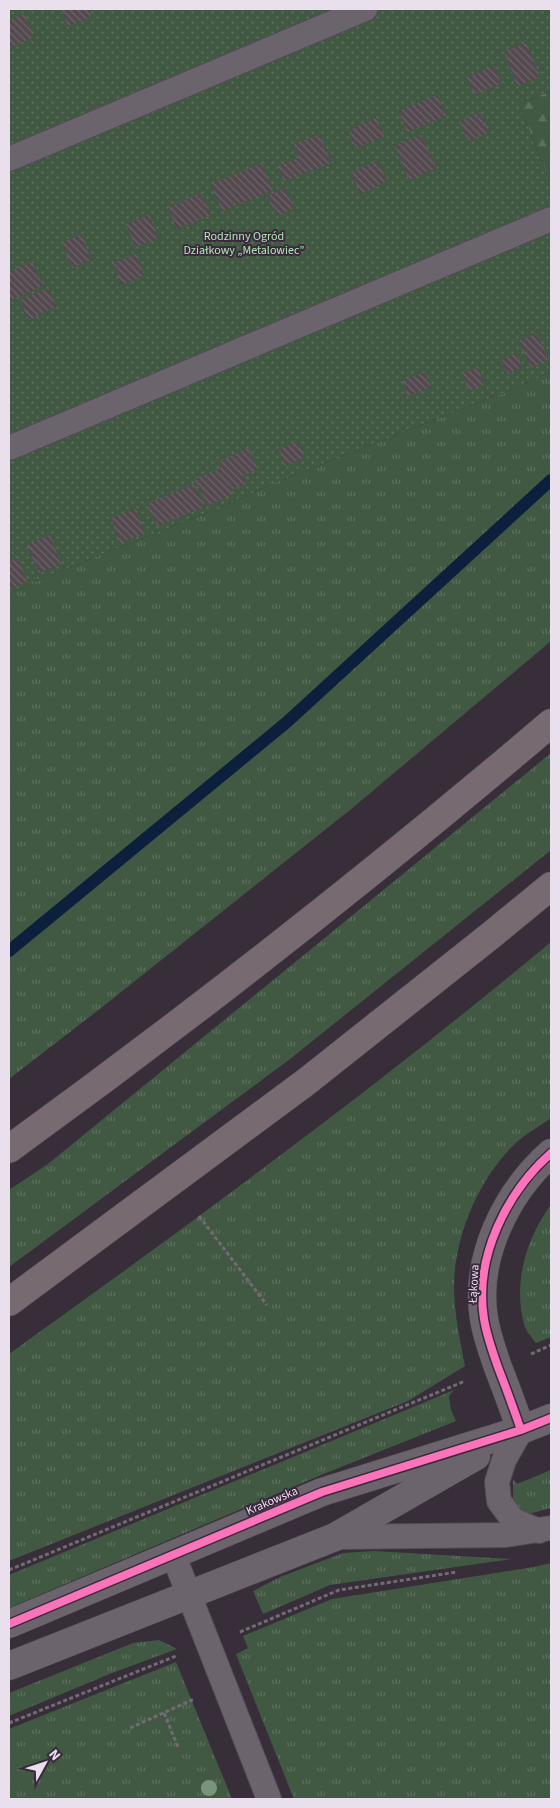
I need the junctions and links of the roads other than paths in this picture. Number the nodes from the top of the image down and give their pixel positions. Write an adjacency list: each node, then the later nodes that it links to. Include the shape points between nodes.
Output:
1 (365, 9): 2 (lane)
2 (9, 159)
3 (551, 219): 4 (lane)
4 (9, 448)
5 (551, 723): 7 (highway, via 309,922)
6 (551, 886): 9 (highway, via 306,1082)
7 (9, 1149)
8 (551, 1153): 11 (street, Łąkowa, via 521,1185 506,1207 486,1258 483,1318)
9 (9, 1302)
10 (551, 1418): 11 (street, Krakowska)
11 (521, 1430): 12 (lane, via 504,1460 497,1482 499,1501 513,1520); 13 (street, Krakowska); 14 (street, Krakowska, via 322,1492)
12 (545, 1530): 13 (lane, via 498,1535)
13 (335, 1537): 15 (street, Krakowska)
14 (173, 1554): 15 (lane); 16 (street, Krakowska)
15 (188, 1595): 17 (street, Krakowska); 18 (lane)
16 (9, 1624)
17 (9, 1666)
18 (270, 1799)

